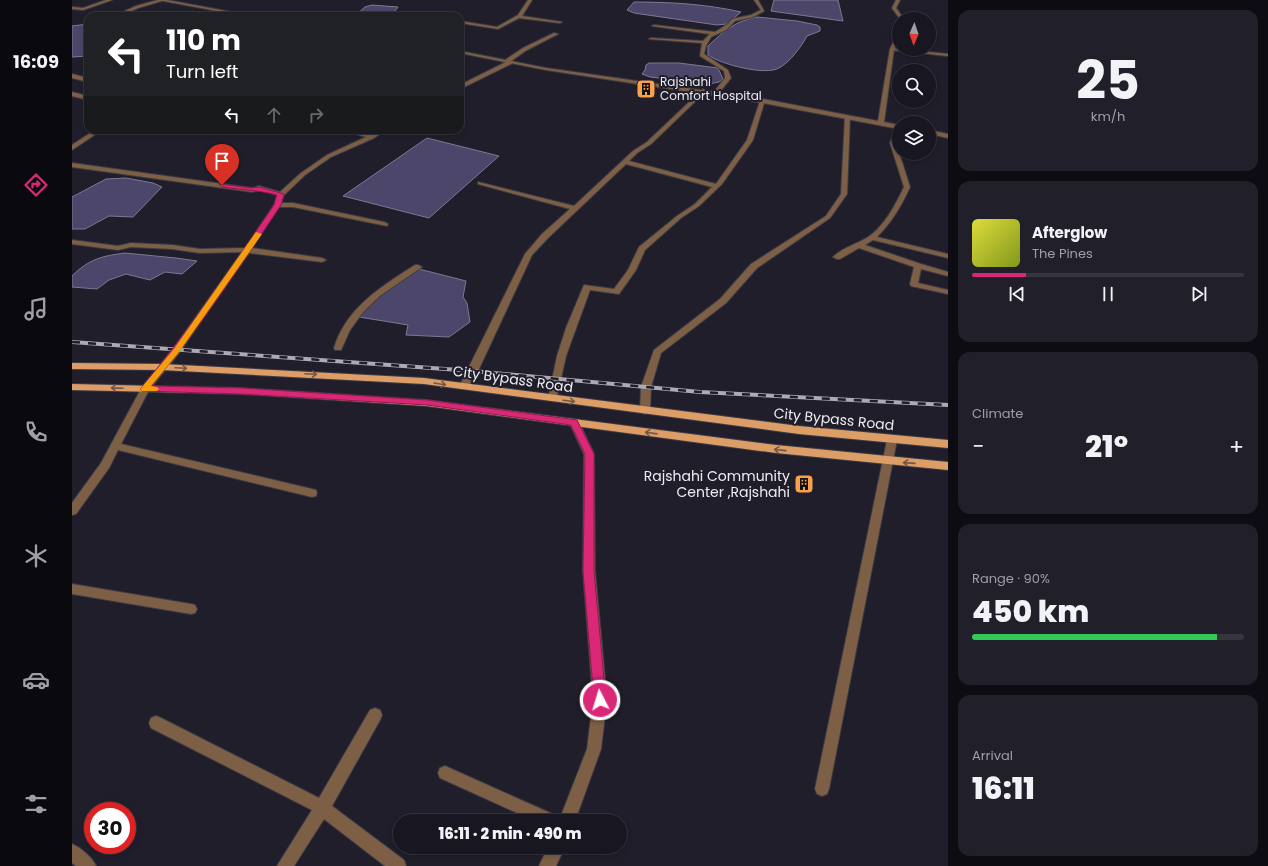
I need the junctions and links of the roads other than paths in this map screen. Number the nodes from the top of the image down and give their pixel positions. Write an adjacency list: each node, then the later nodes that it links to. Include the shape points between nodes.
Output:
1 (110, 0): 6 (street, via 83,9)
2 (162, 0): 7 (street); 8 (street)
3 (530, 0): 10 (street)
4 (756, 0): 14 (street, via 762,10 752,16 734,20 731,26)
5 (898, 0): 9 (street, via 894,8)
6 (72, 8)
7 (125, 12)
8 (228, 12)
9 (897, 12)
10 (518, 17): 11 (street); 12 (street, via 498,28)
11 (560, 22)
12 (464, 23)
13 (654, 26): 14 (street)
14 (715, 33): 17 (street)
15 (556, 34): 22 (street, via 524,49)
16 (651, 39): 17 (street)
17 (703, 42): 27 (street, via 702,54 726,70 728,78)
18 (892, 49): 32 (street)
19 (464, 53): 22 (street)
20 (936, 54): 21 (street)
21 (948, 55)
22 (509, 62): 25 (street); 26 (street)
23 (72, 76): 24 (street)
24 (84, 79)
25 (464, 85)
26 (703, 92): 27 (street); 42 (street)
27 (716, 93): 30 (street)
28 (72, 94): 29 (street)
29 (84, 97)
30 (763, 101): 31 (street); 45 (street, via 750,140)
31 (847, 117): 32 (street); 68 (street, via 844,194 828,217 754,266 724,301 657,352 646,387)
32 (881, 123): 33 (street)
33 (892, 125)
34 (936, 133): 38 (street)
35 (93, 134): 40 (street)
36 (358, 134): 39 (street)
37 (378, 134): 39 (street)
38 (948, 136)
39 (372, 138): 46 (street, via 328,156)
40 (72, 148)
41 (899, 160): 50 (street, via 907,187 883,227)
42 (625, 162): 45 (street); 48 (street)
43 (72, 165): 46 (street, via 252,190 259,188)
44 (480, 183): 48 (street)
45 (717, 186): 67 (street, via 642,249 632,270 616,292 587,287 554,379)
46 (281, 194): 47 (street)
47 (277, 205): 49 (street, via 293,205); 53 (street)
48 (575, 208): 65 (street, via 529,254)
49 (384, 224)
50 (872, 238): 52 (street); 54 (street)
51 (72, 242): 53 (street, via 118,248 131,245 200,251)
52 (858, 245): 55 (street); 57 (street)
53 (247, 250): 56 (street); 63 (street)
54 (948, 256)
55 (837, 257)
56 (322, 260)
57 (918, 266): 59 (street); 60 (street, via 914,284)
58 (418, 267): 61 (street, via 383,290 361,309 347,328)
59 (948, 274)
60 (948, 292)
61 (338, 348)
62 (72, 366): 63 (main road, City Bypass Road)
63 (162, 367): 65 (main road, City Bypass Road, one-way to 65, via 424,381); 66 (street)
64 (72, 387): 66 (main road, one-way to 64)
65 (464, 387): 67 (main road, City Bypass Road)
66 (145, 389): 69 (main road, via 241,391 427,402); 72 (street)
67 (552, 399): 68 (main road, City Bypass Road, one-way to 68)
68 (645, 411): 70 (main road, City Bypass Road)
69 (574, 422): 73 (main road, one-way to 69, via 776,450); 85 (street, via 589,454 589,571 600,700 594,749)
70 (892, 440): 71 (main road, City Bypass Road); 73 (street)
71 (948, 444)
72 (116, 446): 75 (street); 76 (street)
73 (889, 461): 74 (main road, one-way to 73); 82 (street)
74 (948, 466)
75 (312, 493)
76 (72, 510)
77 (72, 589): 78 (street)
78 (191, 609)
79 (375, 714): 83 (street)
80 (156, 723): 83 (street)
81 (445, 773): 84 (street)
82 (822, 789)
83 (322, 808): 89 (street); 90 (street)
84 (536, 814)
85 (570, 814)
86 (72, 852): 88 (street)
87 (553, 854): 91 (street)
88 (87, 866)
89 (285, 866)
90 (398, 866)
91 (547, 866)

